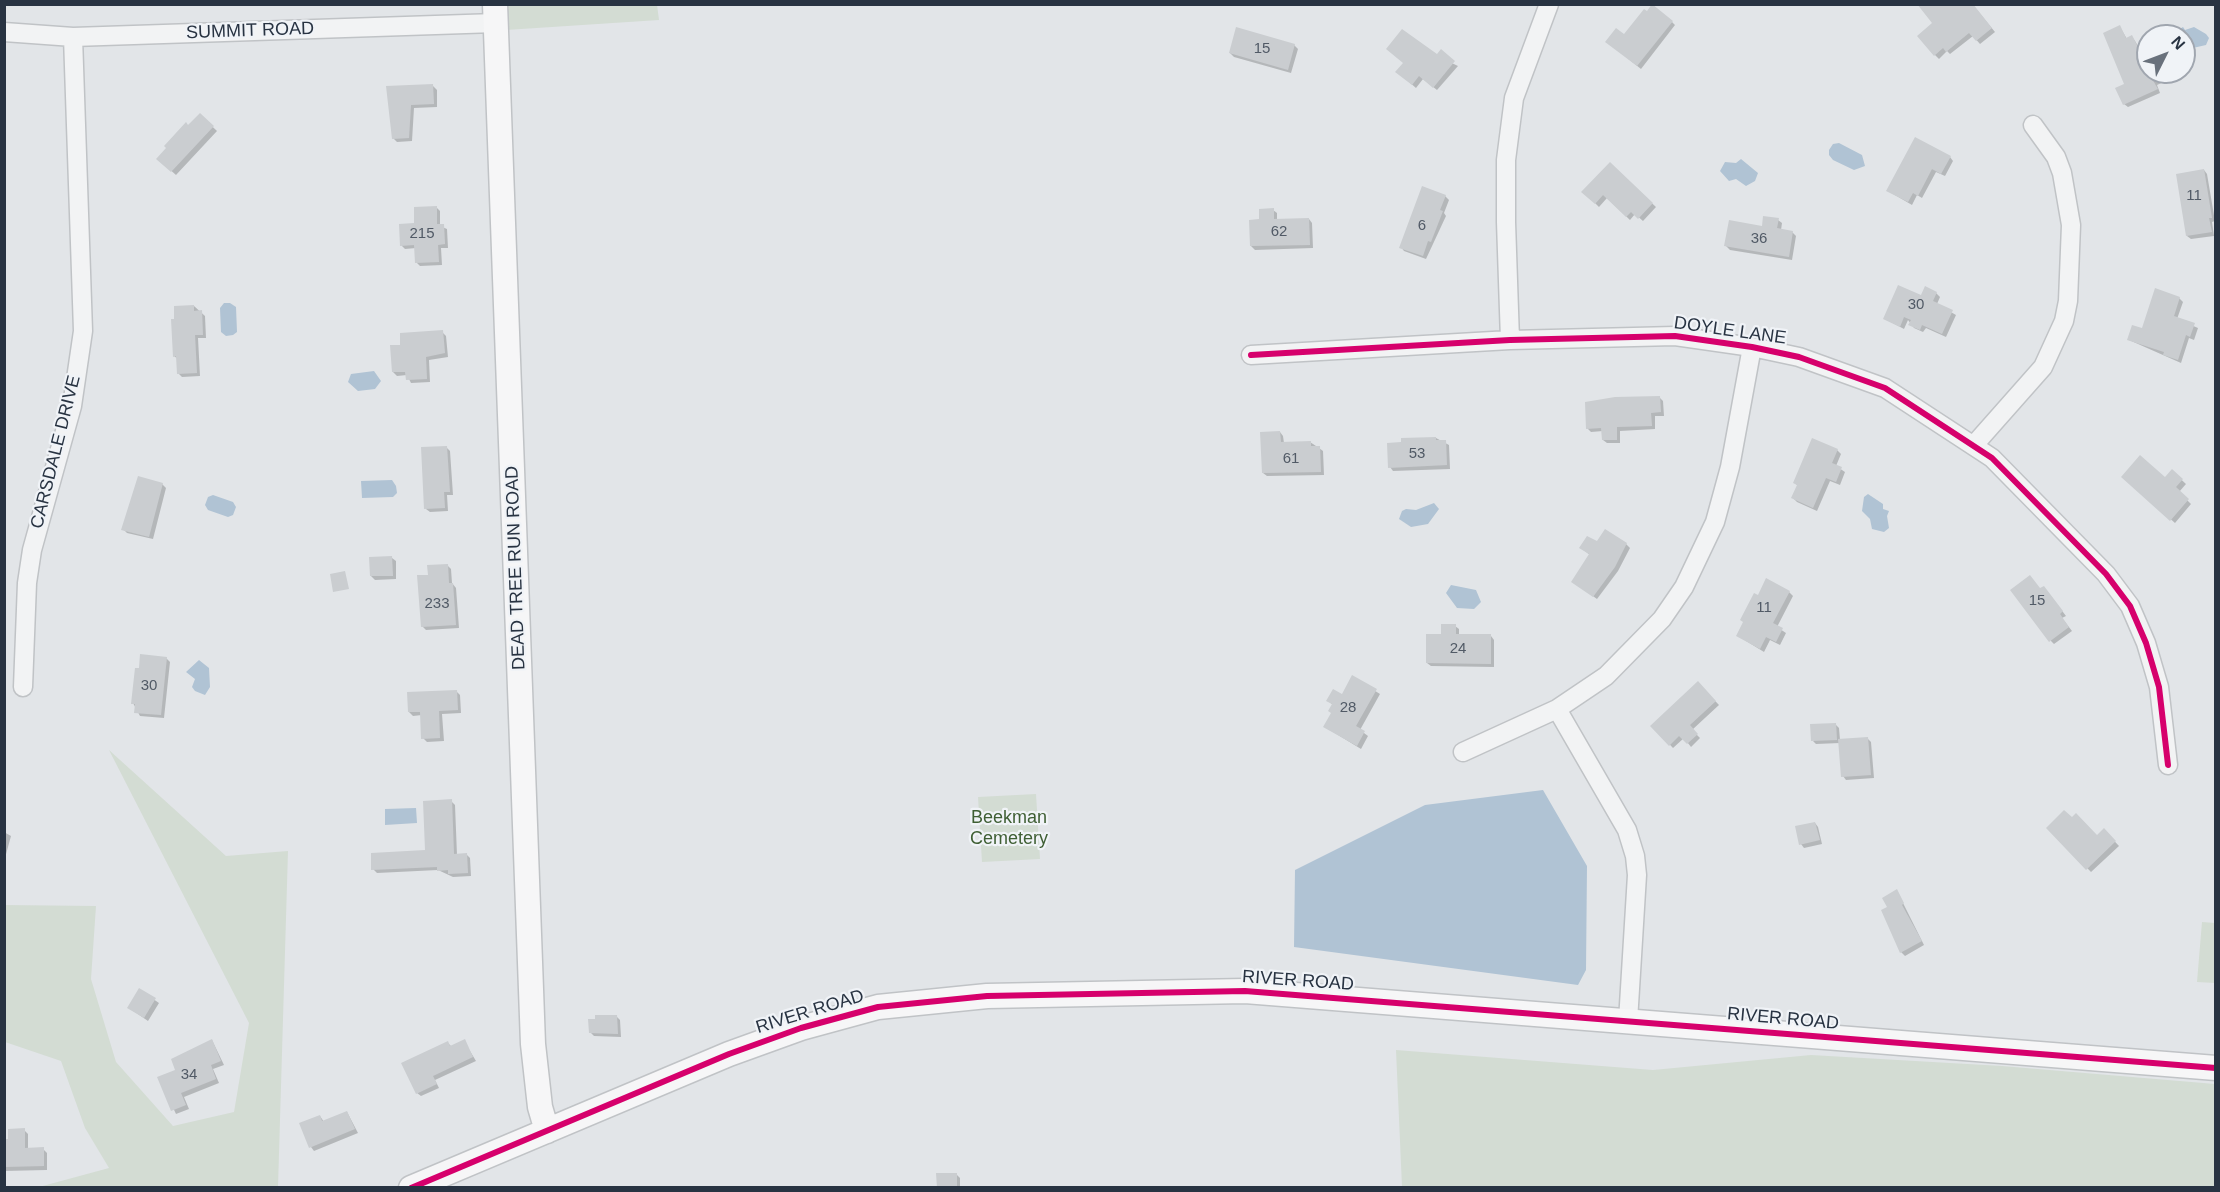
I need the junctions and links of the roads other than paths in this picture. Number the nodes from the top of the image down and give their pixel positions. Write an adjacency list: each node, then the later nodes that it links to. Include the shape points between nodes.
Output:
1 (1549, 4): 6 (street, via 1514,98 1506,160)
2 (495, 14): 4 (street, SUMMIT ROAD); 16 (main road, DEAD TREE RUN ROAD, via 533,1044 540,1107)
3 (4, 32): 4 (street, SUMMIT ROAD)
4 (73, 37): 10 (street, CARSDALE DRIVE, via 83,331 72,406 31,556)
5 (2033, 125): 9 (street, via 2056,157 2062,173 2071,225 2068,301 2064,321 2043,367)
6 (1510, 340): 7 (street, DOYLE LANE, via 1675,336); 8 (street, DOYLE LANE)
7 (1752, 346): 9 (street, DOYLE LANE, via 1799,357 1885,388); 11 (street, via 1730,467 1715,522 1684,587 1662,619 1606,676)
8 (1251, 355)
9 (1974, 445): 13 (street, DOYLE LANE, via 1992,458 2106,574 2130,606 2146,643 2158,687)
10 (22, 687)
11 (1557, 709): 12 (street); 14 (street, via 1626,830 1635,856)
12 (1463, 752)
13 (2168, 765)
14 (1628, 1021): 15 (main road, RIVER ROAD); 16 (main road, RIVER ROAD, via 1245,992 987,996 907,1002 801,1028)
15 (2216, 1068)
16 (547, 1131): 17 (main road, RIVER ROAD)
17 (411, 1188)

